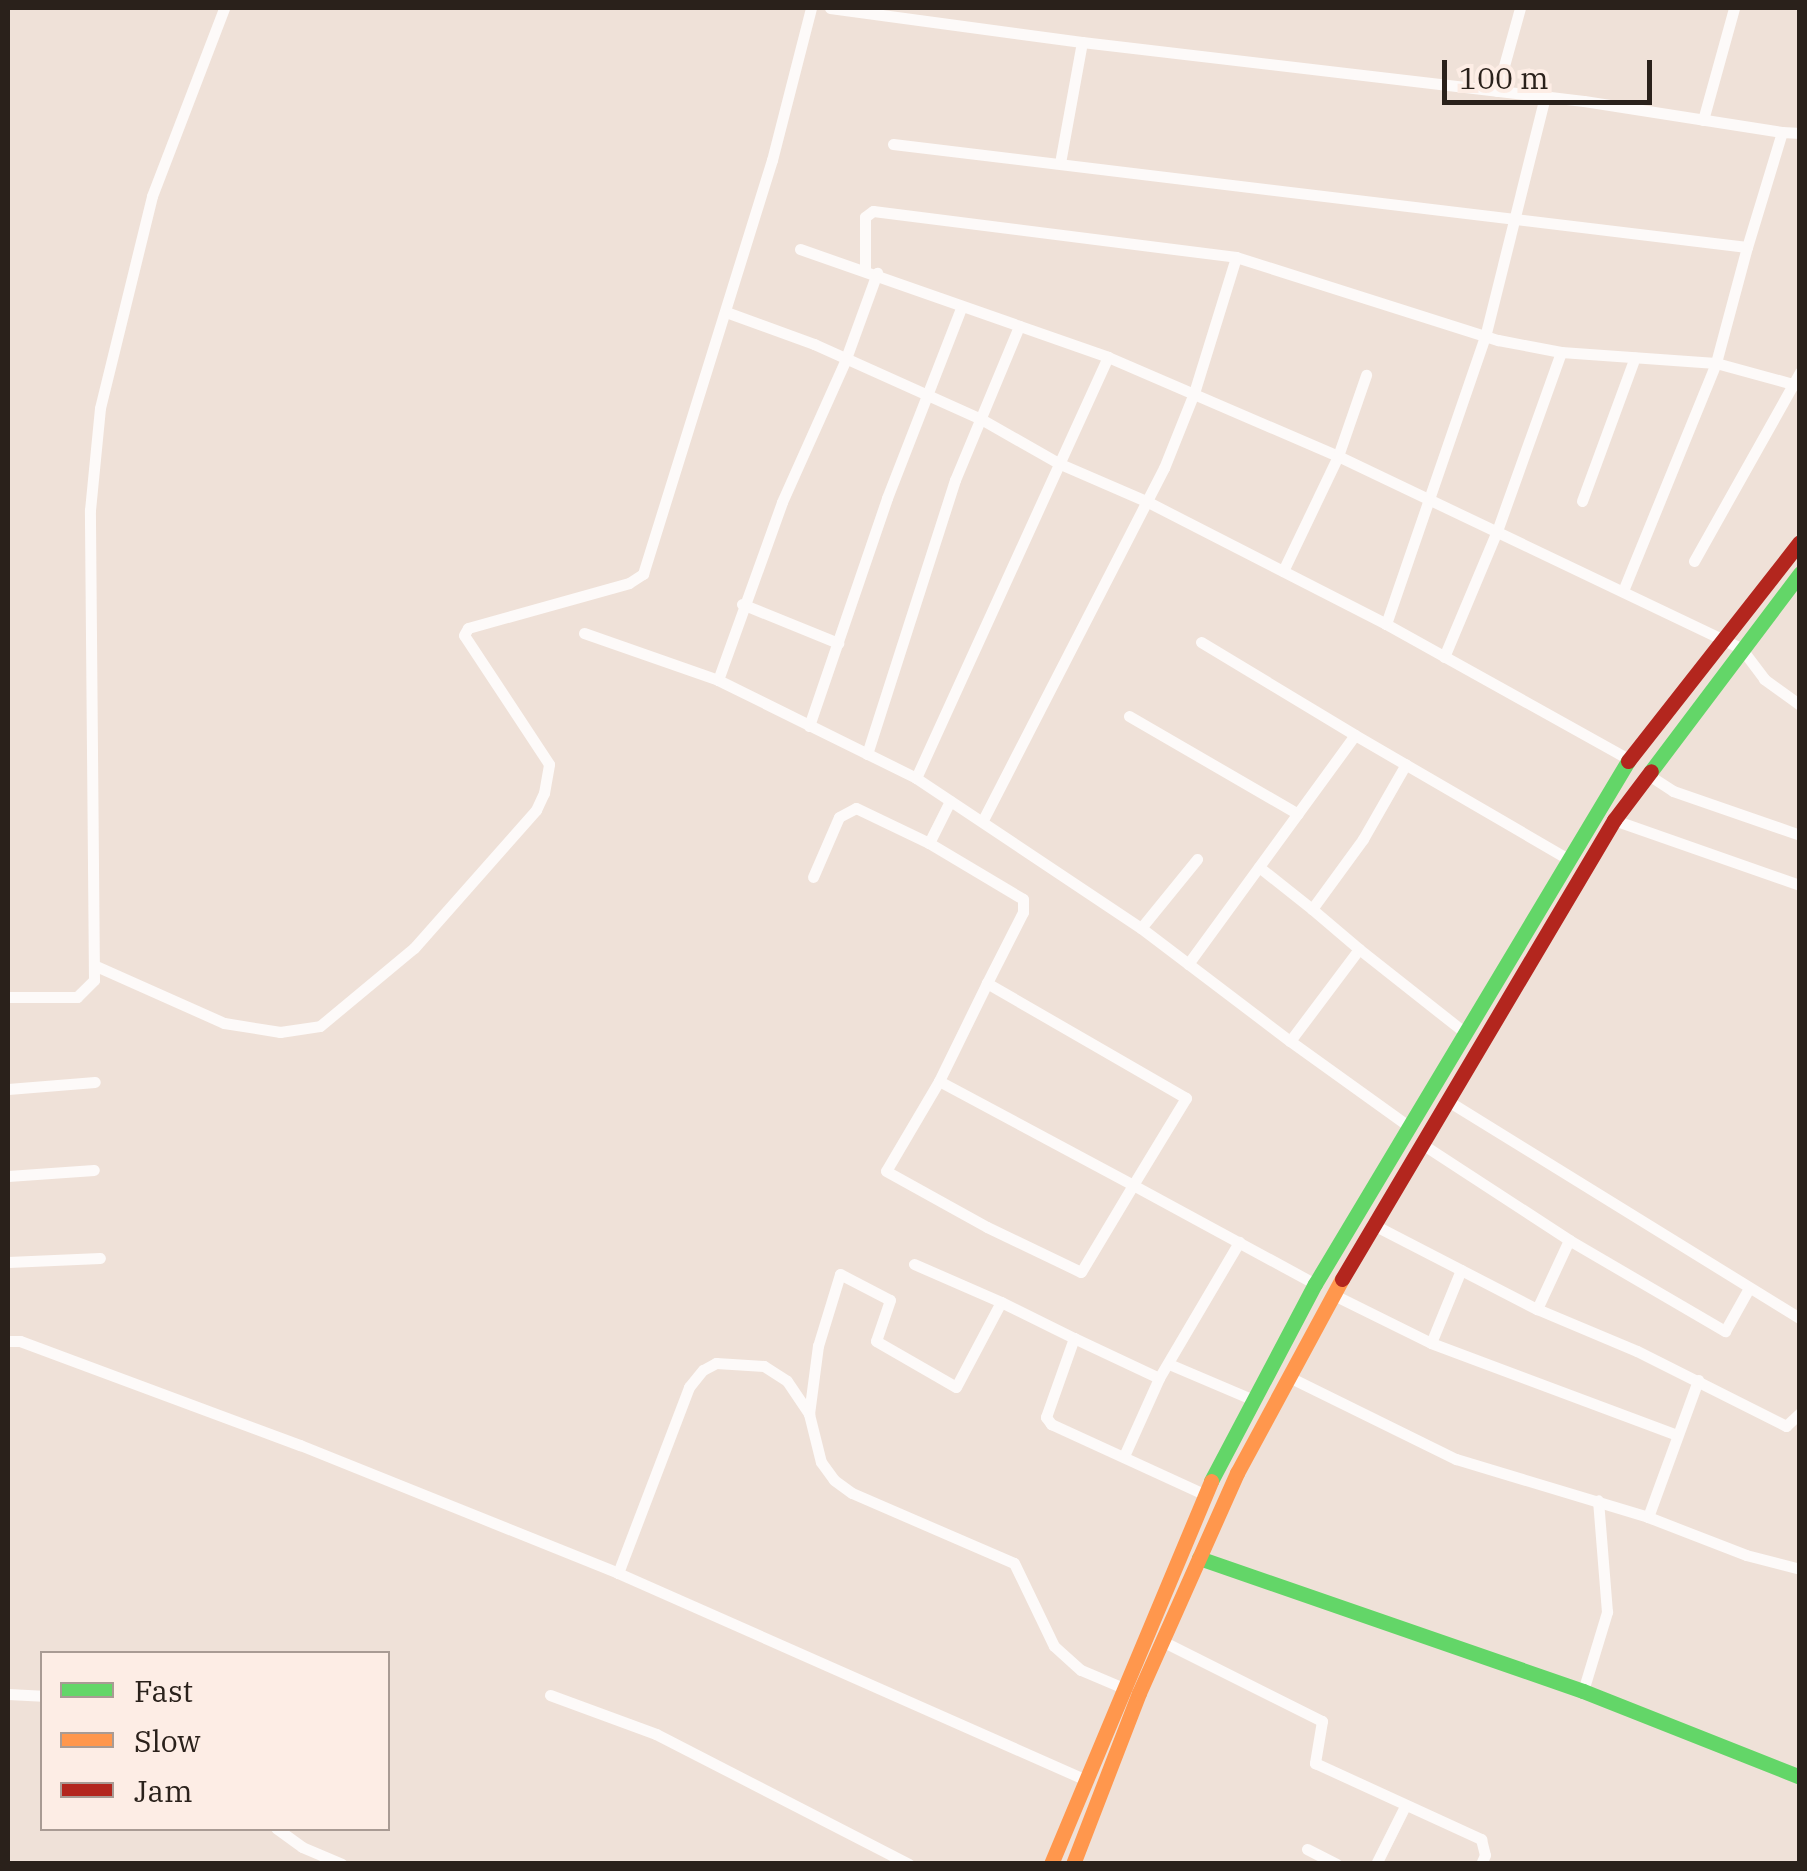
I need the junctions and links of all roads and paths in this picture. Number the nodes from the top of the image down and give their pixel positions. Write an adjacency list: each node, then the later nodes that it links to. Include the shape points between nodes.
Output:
1 (224, 8): 79 (street, via 152,196 100,408 90,510)
2 (811, 8): 22 (street)
3 (830, 8): 7 (street)
4 (938, 8): 7 (street)
5 (1520, 8): 9 (street)
6 (1734, 8): 11 (street)
7 (933, 23): 8 (street)
8 (1082, 42): 9 (street); 15 (street)
9 (1497, 91): 10 (street)
10 (1544, 96): 11 (street); 16 (street)
11 (1704, 120): 12 (street)
12 (1782, 132): 13 (street); 17 (street)
13 (1800, 133)
14 (894, 144): 15 (street)
15 (1060, 163): 16 (street)
16 (1512, 220): 17 (street); 24 (street)
17 (1747, 248): 29 (street)
18 (800, 249): 20 (street)
19 (1236, 257): 20 (street, via 874,211 865,217); 24 (street); 32 (street)
20 (871, 271): 21 (street); 28 (street)
21 (962, 306): 23 (street); 33 (street)
22 (726, 312): 28 (street); 79 (street, via 643,574 468,628 464,635 549,764 548,778 536,810 414,948 305,1032 224,1023)
23 (1019, 326): 27 (street); 34 (street)
24 (1484, 337): 25 (street); 39 (street)
25 (1561, 352): 26 (street); 40 (street)
26 (1636, 357): 29 (street); 37 (street)
27 (1108, 358): 32 (street); 36 (street)
28 (845, 361): 33 (street); 46 (street)
29 (1716, 362): 31 (street); 45 (street)
30 (1366, 375): 35 (street)
31 (1798, 381): 42 (street)
32 (1194, 393): 35 (street); 38 (street)
33 (928, 396): 34 (street); 51 (street)
34 (981, 418): 36 (street); 59 (street)
35 (1338, 456): 39 (street); 43 (street)
36 (1058, 463): 38 (street); 63 (street)
37 (1582, 501)
38 (1146, 502): 43 (street); 66 (street)
39 (1430, 503): 40 (street); 47 (street)
40 (1497, 532): 45 (street); 53 (street)
41 (1800, 542): 49 (main road)
42 (1694, 561)
43 (1283, 571): 47 (street)
44 (1800, 573): 52 (main road)
45 (1623, 591): 49 (street)
46 (742, 604): 51 (street); 54 (street)
47 (1386, 624): 53 (street)
48 (584, 632): 54 (street)
49 (1722, 640): 52 (street); 60 (main road)
50 (1201, 642): 58 (street)
51 (838, 643): 57 (street)
52 (1741, 648): 55 (street, via 1764,679); 62 (main road)
53 (1444, 656): 60 (street)
54 (718, 680): 57 (street)
55 (1800, 705)
56 (1129, 716): 65 (street)
57 (810, 726): 59 (street)
58 (1355, 735): 61 (street); 65 (street)
59 (867, 754): 63 (street)
60 (1629, 759): 71 (main road)
61 (1406, 764): 71 (street); 75 (street)
62 (1648, 774): 67 (main road); 68 (street, via 1673,791)
63 (916, 778): 64 (street)
64 (950, 801): 66 (street); 69 (street)
65 (1298, 814): 72 (street)
66 (982, 820): 76 (street)
67 (1614, 820): 74 (street); 87 (main road)
68 (1800, 835)
69 (928, 843): 73 (street, via 873,813 848,809); 80 (street, via 1022,899 1023,912)
70 (1198, 859): 76 (street)
71 (1568, 859): 82 (main road)
72 (1259, 867): 75 (street); 78 (street)
73 (813, 877)
74 (1800, 885)
75 (1312, 909): 77 (street)
76 (1140, 928): 78 (street)
77 (1358, 949): 82 (street); 83 (street)
78 (1188, 964): 83 (street)
79 (96, 966): 81 (street, via 88,990 77,997)
80 (987, 983): 84 (street); 92 (street, via 1186,1098)
81 (8, 998)
82 (1464, 1032): 88 (main road)
83 (1290, 1040): 88 (street)
84 (939, 1081): 92 (street); 92 (street, via 886,1171 987,1226 1081,1272)
85 (95, 1082): 86 (street)
86 (8, 1089)
87 (1448, 1101): 89 (main road); 101 (street)
88 (1407, 1126): 100 (main road)
89 (1422, 1144): 93 (main road); 94 (street)
90 (94, 1170): 91 (street)
91 (8, 1176)
92 (1134, 1185): 95 (street)
93 (1372, 1224): 99 (street); 102 (main road)
94 (1569, 1240): 101 (street, via 1725,1332); 104 (street)
95 (1239, 1242): 100 (street); 109 (street)
96 (100, 1258): 97 (street)
97 (8, 1262)
98 (914, 1264): 103 (street)
99 (1461, 1270): 104 (street); 108 (street)
100 (1315, 1284): 113 (main road)
101 (1749, 1288): 105 (street)
102 (1334, 1296): 108 (street); 110 (main road)
103 (1001, 1302): 106 (street); 115 (street, via 956,1387 876,1341 890,1300 840,1274 818,1346)
104 (1537, 1309): 112 (street)
105 (1800, 1318)
106 (1074, 1338): 111 (street); 119 (street, via 1046,1417)
107 (8, 1341): 125 (street, via 300,1445)
108 (1431, 1343): 118 (street)
109 (1169, 1364): 111 (street); 113 (street)
110 (1289, 1377): 121 (street, via 1456,1460); 123 (main road)
111 (1159, 1378): 119 (street)
112 (1698, 1380): 116 (street); 118 (street)
113 (1254, 1400): 120 (main road)
114 (1800, 1413): 116 (street)
115 (809, 1414): 125 (street, via 787,1380 764,1366 716,1363 703,1370 689,1388); 127 (street, via 821,1462 834,1480 1014,1563 1054,1646 1081,1670)
116 (1786, 1426): 117 (street)
117 (1800, 1432)
118 (1677, 1435): 122 (street)
119 (1124, 1456): 120 (street)
120 (1204, 1494): 127 (main road)
121 (1598, 1500): 122 (street); 128 (street, via 1606,1612)
122 (1648, 1516): 124 (street)
123 (1199, 1558): 126 (main road); 128 (main road)
124 (1800, 1569)
125 (618, 1573): 133 (street)
126 (1162, 1641): 134 (street, via 1322,1721 1315,1763); 140 (main road)
127 (1121, 1687): 133 (main road)
128 (1583, 1691): 132 (main road)
129 (8, 1694): 130 (street)
130 (40, 1696)
131 (550, 1696): 138 (street, via 656,1734)
132 (1800, 1777)
133 (1084, 1779): 139 (main road)
134 (1405, 1806): 142 (street); 143 (street, via 1481,1839)
135 (280, 1831): 137 (street)
136 (1307, 1849): 141 (street)
137 (342, 1864)
138 (909, 1864)
139 (1051, 1864)
140 (1073, 1864)
141 (1336, 1864)
142 (1376, 1864)
143 (1481, 1864)

